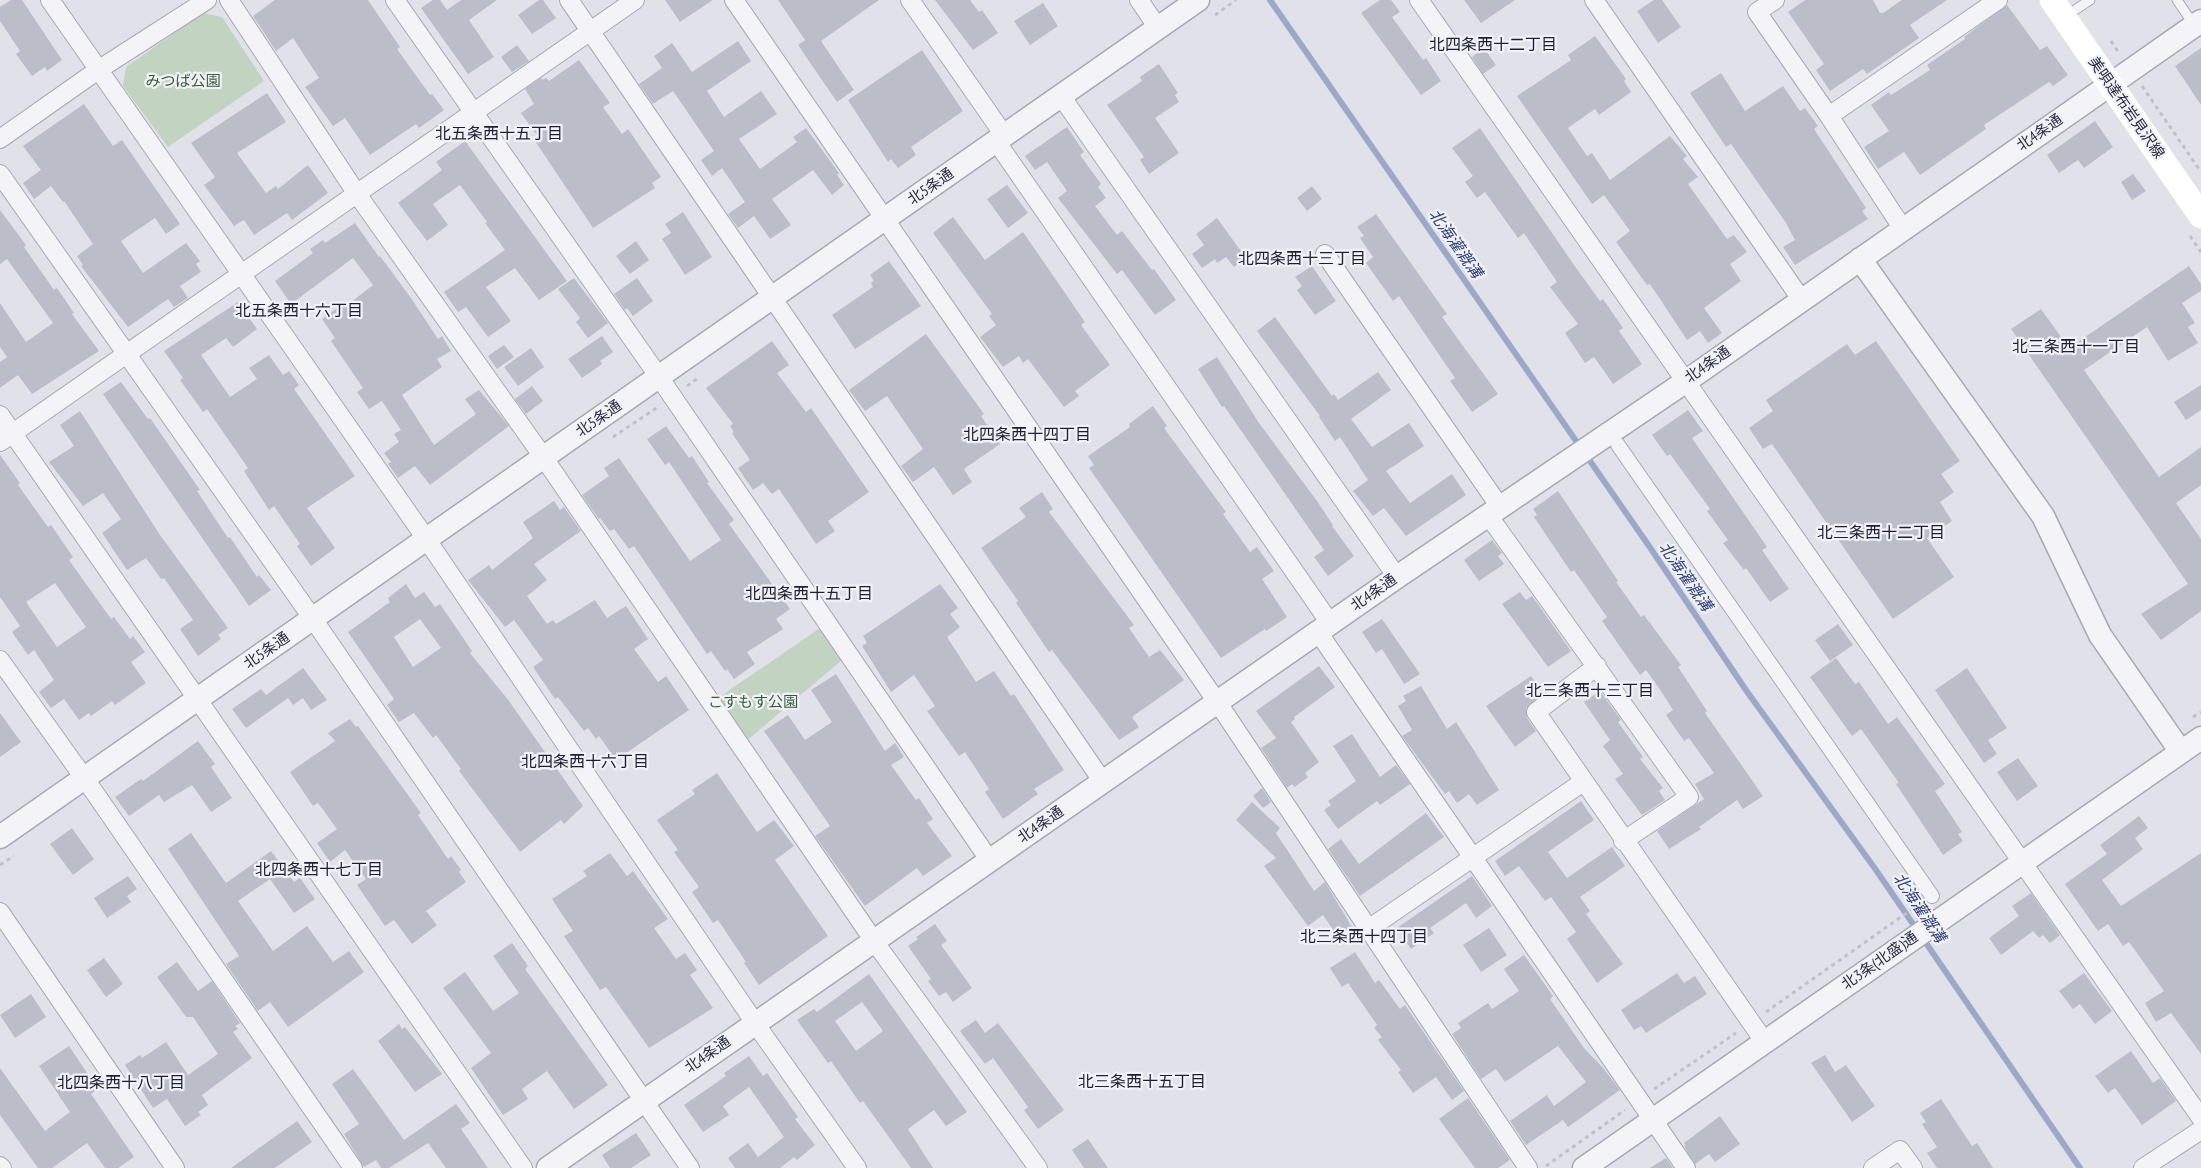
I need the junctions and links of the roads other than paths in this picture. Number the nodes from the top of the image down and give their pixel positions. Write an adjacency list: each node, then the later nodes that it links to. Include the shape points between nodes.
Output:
1 (50, 0): 21 (street)
2 (207, 0): 21 (street)
3 (229, 0): 29 (street)
4 (395, 0): 24 (street)
5 (569, 0): 20 (street)
6 (635, 0): 20 (street)
7 (734, 0): 31 (street)
8 (910, 0): 26 (street)
9 (1139, 0): 19 (street)
10 (1198, 0): 19 (street, 北5条通)
11 (1419, 0): 40 (street)
12 (1594, 0): 37 (street)
13 (1775, 0): 25 (street, via 1756,12)
14 (1998, 0): 25 (street)
15 (2090, 0): 17 (lane)
16 (2177, 0): 18 (lane)
17 (2058, 9): 22 (main road, 美唄達布岩見沢線)
18 (2198, 23): 22 (street, 北4条通)
19 (1158, 28): 23 (street, 北5条通)
20 (589, 31): 24 (street); 36 (street)
21 (98, 70): 27 (street); 35 (street)
22 (2109, 84): 30 (main road, 美唄達布岩見沢線); 32 (street, 北4条通)
23 (1061, 96): 26 (street, 北5条通); 47 (street)
24 (473, 112): 29 (street); 39 (street)
25 (1829, 116): 32 (street)
26 (1000, 138): 31 (street, 北5条通); 49 (street)
27 (0, 139)
28 (0, 174): 38 (street)
29 (357, 194): 35 (street); 44 (street)
30 (2201, 216)
31 (885, 219): 36 (street, 北5条通); 53 (street)
32 (1903, 229): 34 (street, 北4条通)
33 (1325, 254): 45 (street)
34 (1860, 259): 37 (street, 北4条通); 55 (street, via 2043,516 2100,635)
35 (242, 275): 38 (street); 46 (street)
36 (771, 298): 39 (street, 北5条通); 57 (street)
37 (1801, 299): 40 (street, 北4条通)
38 (127, 355): 42 (street); 48 (street)
39 (659, 377): 44 (street, 北5条通); 62 (street)
40 (1685, 382): 45 (street, 北4条通); 63 (street)
41 (0, 415): 42 (street)
42 (6, 438): 52 (street)
43 (1618, 445): 64 (street)
44 (544, 458): 46 (street, 北5条通); 67 (street)
45 (1494, 511): 47 (street, 北4条通); 51 (street)
46 (426, 540): 48 (street, 北5条通); 68 (street)
47 (1397, 576): 49 (street, 北4条通)
48 (313, 619): 52 (street, 北5条通); 70 (street)
49 (1324, 628): 53 (street, 北4条通); 61 (street)
50 (0, 660): 56 (street)
51 (1597, 666): 58 (street, via 1536,712); 60 (street, via 1689,797)
52 (198, 699): 56 (street, 北5条通); 77 (street)
53 (1216, 702): 57 (street, 北4条通); 66 (street)
54 (2201, 738): 55 (street, 北3条(北盛)通)
55 (2181, 752): 63 (street, 北3条(北盛)通)
56 (85, 779): 59 (street, 北5条通); 76 (street)
57 (1103, 782): 62 (street, 北4条通)
58 (1582, 782): 60 (street); 61 (street)
59 (0, 837)
60 (1623, 842): 69 (street)
61 (1473, 857): 66 (street); 72 (street)
62 (990, 861): 67 (street, 北4条通)
63 (2022, 862): 69 (street, 北3条(北盛)通); 71 (street)
64 (1932, 896)
65 (0, 912): 75 (street)
66 (1367, 930): 81 (street)
67 (874, 941): 68 (street, 北4条通); 74 (street)
68 (755, 1023): 70 (street, 北4条通); 80 (street)
69 (1764, 1041): 72 (street, 北3条(北盛)通)
70 (643, 1100): 78 (street, 北4条通); 79 (street)
71 (2201, 1118)
72 (1653, 1121): 82 (street, 北3条(北盛)通); 83 (street)
73 (2201, 1130): 86 (street)
74 (1030, 1165)
75 (175, 1168)
76 (353, 1168)
77 (524, 1168)
78 (548, 1168)
79 (690, 1168)
80 (857, 1168)
81 (1528, 1168)
82 (1584, 1168)
83 (1686, 1168)
84 (1873, 1168): 85 (street, via 1900,1150)
85 (1913, 1168)
86 (2144, 1168)

